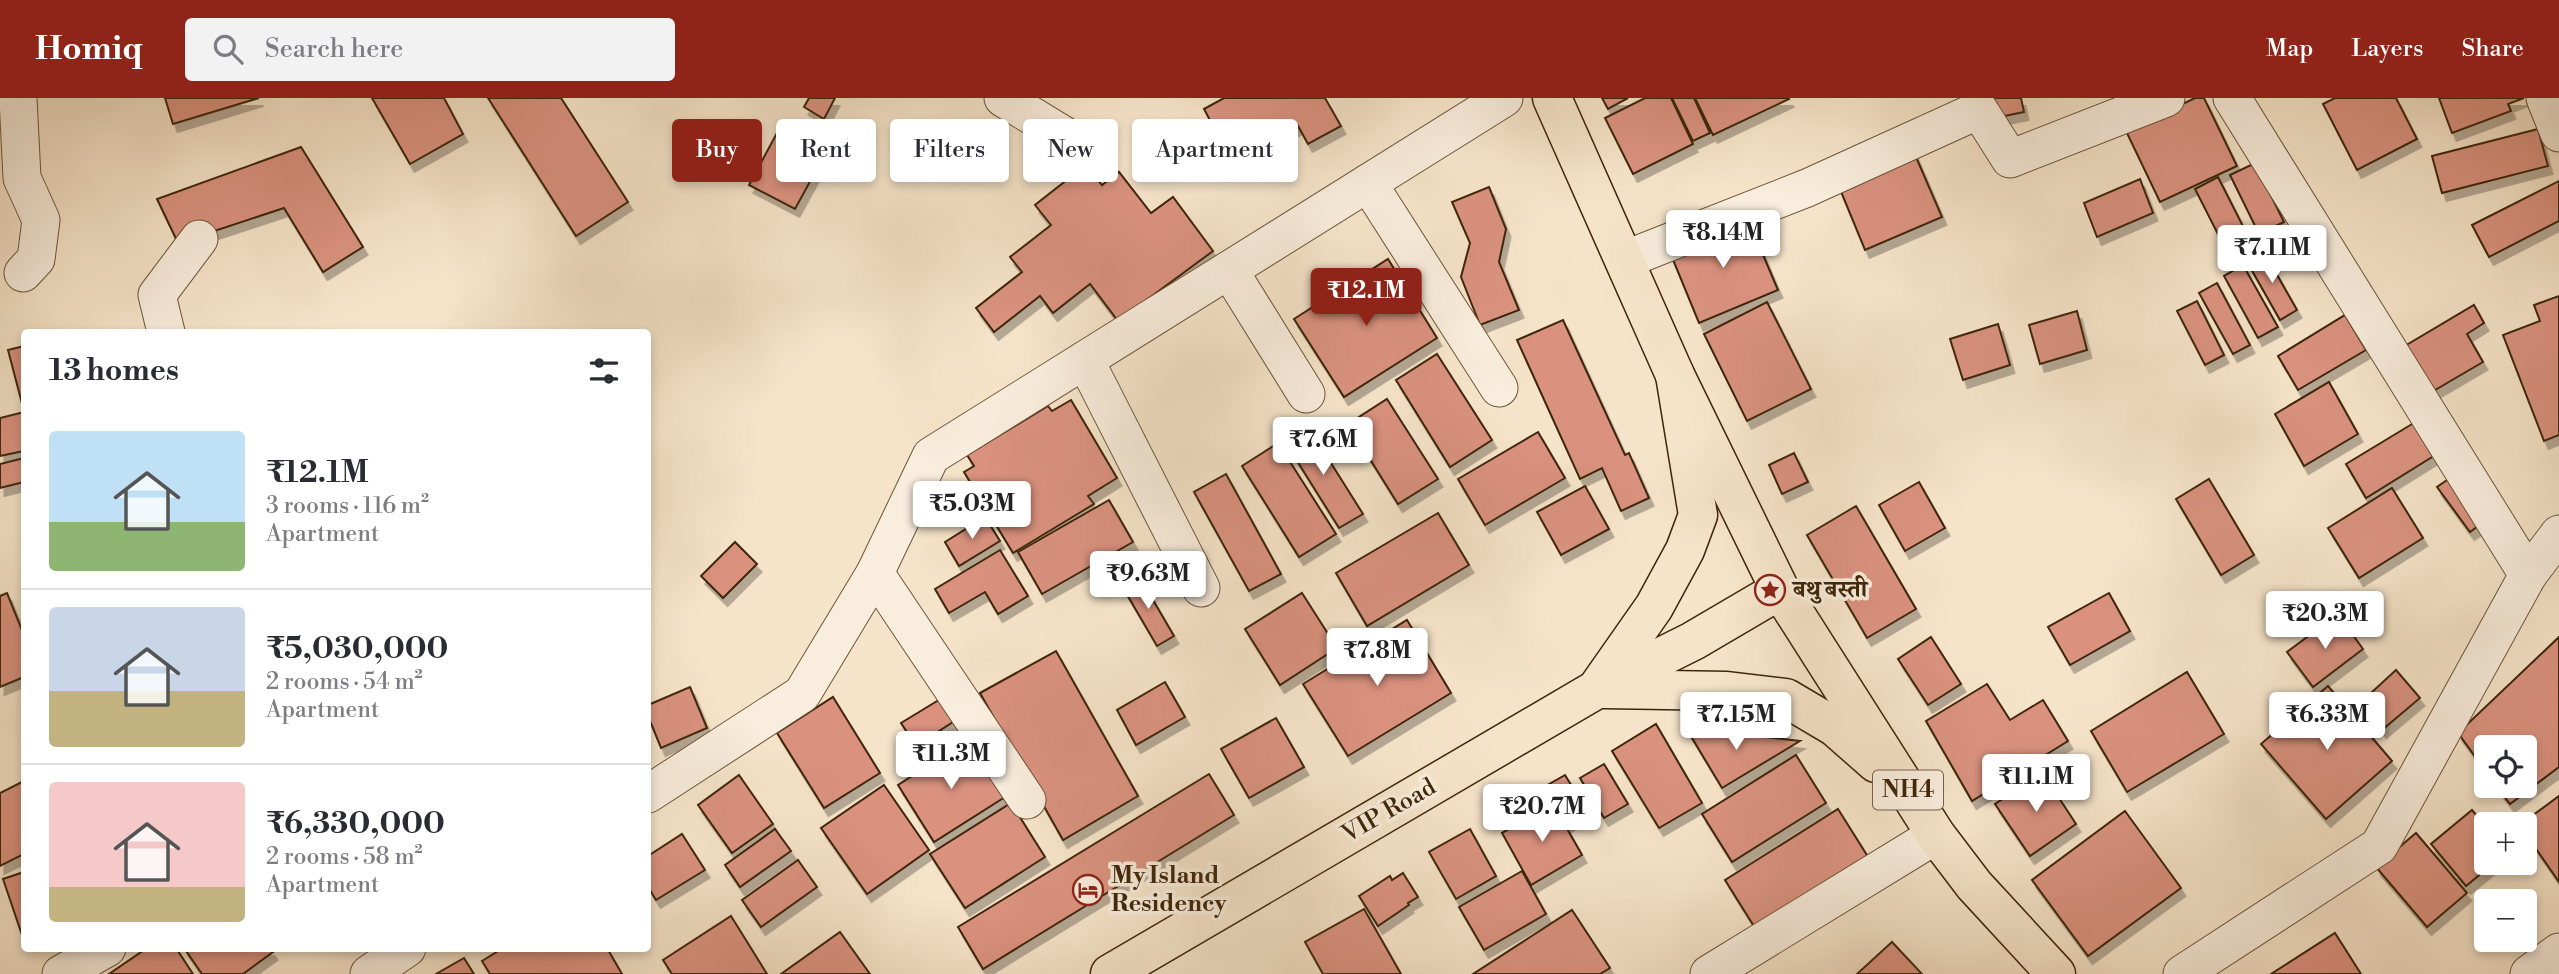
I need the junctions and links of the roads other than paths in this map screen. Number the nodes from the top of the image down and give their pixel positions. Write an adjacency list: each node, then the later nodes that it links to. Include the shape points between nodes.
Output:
1 (1003, 98): 8 (street)
2 (1504, 98): 10 (street)
3 (1552, 98): 12 (main road)
4 (2166, 98): 12 (street, via 2010,159 1979,110 1807,188)
5 (2232, 98): 22 (street)
6 (2545, 98): 9 (street)
7 (13, 116): 14 (street, via 22,178 41,220 36,259)
8 (1037, 119)
9 (2559, 133)
10 (1368, 183): 13 (street); 18 (street)
11 (199, 239): 15 (street, via 157,295)
12 (1624, 260): 17 (main road)
13 (1229, 270): 16 (street); 19 (street)
14 (23, 274)
15 (165, 329)
16 (1085, 360): 21 (street, via 931,456); 23 (street)
17 (1675, 375): 24 (main road); 25 (main road, via 1698,515 1654,607)
18 (1499, 388)
19 (1307, 394)
20 (2559, 534): 22 (street)
21 (875, 573): 26 (street, via 802,694); 28 (street)
22 (2528, 575): 38 (street, via 2379,846)
23 (1201, 588)
24 (1780, 590): 25 (main road, VIP Road); 27 (main road, NH4)
25 (1597, 689): 27 (main road, via 1727,691 1786,698 1835,727); 35 (main road, VIP Road)
26 (651, 792)
27 (1912, 795): 29 (main road, NH4)
28 (1027, 800)
29 (1936, 835): 36 (street); 37 (main road, NH4, via 1974,885)
30 (100, 952): 33 (street)
31 (401, 952): 34 (street)
32 (2559, 952): 39 (street)
33 (61, 974)
34 (369, 974)
35 (1110, 974)
36 (1709, 974)
37 (2056, 974)
38 (2182, 974)
39 (2529, 974)

